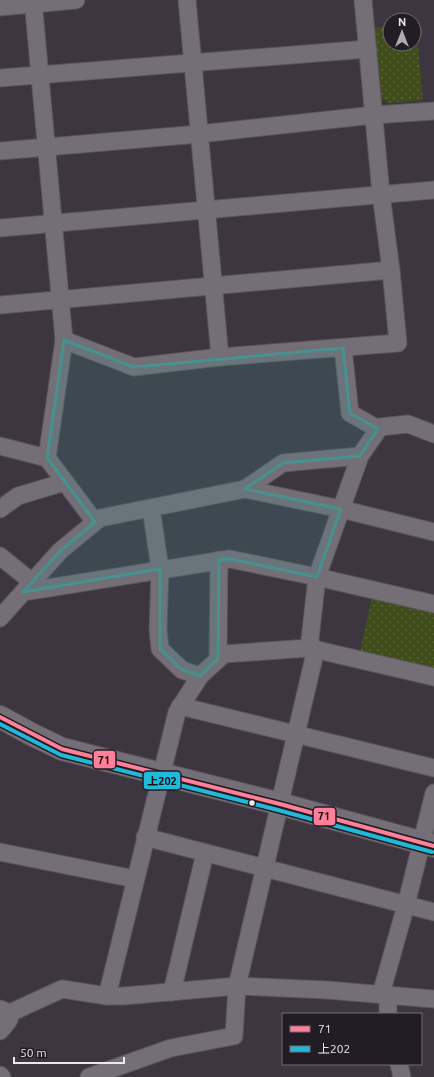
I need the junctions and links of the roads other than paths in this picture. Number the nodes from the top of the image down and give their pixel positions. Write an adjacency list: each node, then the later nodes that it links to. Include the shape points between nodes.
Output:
1 (76, 0): 4 (street)
2 (187, 0): 7 (street)
3 (363, 0): 6 (street)
4 (33, 2): 5 (street); 8 (street)
5 (0, 7)
6 (368, 48): 7 (street); 11 (street)
7 (193, 62): 8 (street); 12 (street)
8 (40, 75): 9 (street); 13 (street)
9 (0, 78)
10 (434, 111): 11 (street)
11 (374, 115): 12 (street); 16 (street)
12 (199, 134): 13 (street); 17 (street)
13 (46, 147): 14 (street); 18 (street)
14 (0, 151)
15 (434, 190): 16 (street)
16 (381, 194): 17 (street); 20 (street)
17 (206, 210): 18 (street); 21 (street)
18 (53, 223): 19 (street); 22 (street)
19 (0, 228)
20 (391, 270): 21 (street); 25 (street, via 398,344)
21 (213, 286): 22 (street); 26 (street)
22 (60, 300): 23 (street); 24 (street)
23 (0, 305)
24 (64, 340): 26 (street, via 134,367); 31 (street)
25 (343, 348): 26 (street); 27 (street, via 350,413)
26 (220, 357)
27 (378, 429): 28 (street, via 408,424); 30 (street)
28 (434, 434)
29 (0, 446): 31 (street)
30 (360, 456): 33 (street, via 283,463); 36 (street)
31 (47, 458): 32 (street)
32 (65, 482): 35 (street, via 18,496); 37 (street)
33 (245, 489): 34 (street); 36 (street)
34 (152, 508): 37 (street, via 100,518); 41 (street)
35 (0, 509)
36 (342, 509): 38 (street); 42 (street)
37 (95, 522): 43 (street, via 60,551)
38 (434, 532)
39 (0, 556): 43 (street)
40 (219, 560): 41 (street); 42 (street, via 230,559); 47 (street)
41 (160, 570): 43 (street); 48 (street, via 160,649 182,670)
42 (317, 577): 44 (street); 46 (street)
43 (27, 587): 45 (street)
44 (434, 604)
45 (0, 618)
46 (312, 649): 47 (street, via 224,654); 49 (street); 52 (street)
47 (218, 659): 48 (street)
48 (200, 676): 50 (street)
49 (434, 677)
50 (180, 706): 52 (street); 54 (street)
51 (0, 717): 54 (street, via 62,749)
52 (296, 734): 53 (street); 56 (street)
53 (434, 768)
54 (161, 775): 56 (street); 57 (street)
55 (434, 792): 58 (street)
56 (280, 804): 58 (street); 61 (street)
57 (145, 837): 60 (street); 62 (street)
58 (428, 844): 63 (street)
59 (0, 852): 62 (street)
60 (205, 853): 61 (street); 66 (street)
61 (265, 868): 63 (street); 65 (street)
62 (135, 879): 68 (street)
63 (406, 905): 64 (street); 67 (street)
64 (434, 912)
65 (237, 986): 66 (street); 67 (street); 74 (street, via 234,1036 171,1048)
66 (172, 992): 68 (street)
67 (384, 994): 69 (street); 71 (street)
68 (107, 996): 70 (street, via 62,989)
69 (434, 999)
70 (5, 1011): 72 (street, via 9,1020)
71 (388, 1013)
72 (0, 1030)
73 (399, 1065): 75 (street)
74 (92, 1076)
75 (402, 1077)

